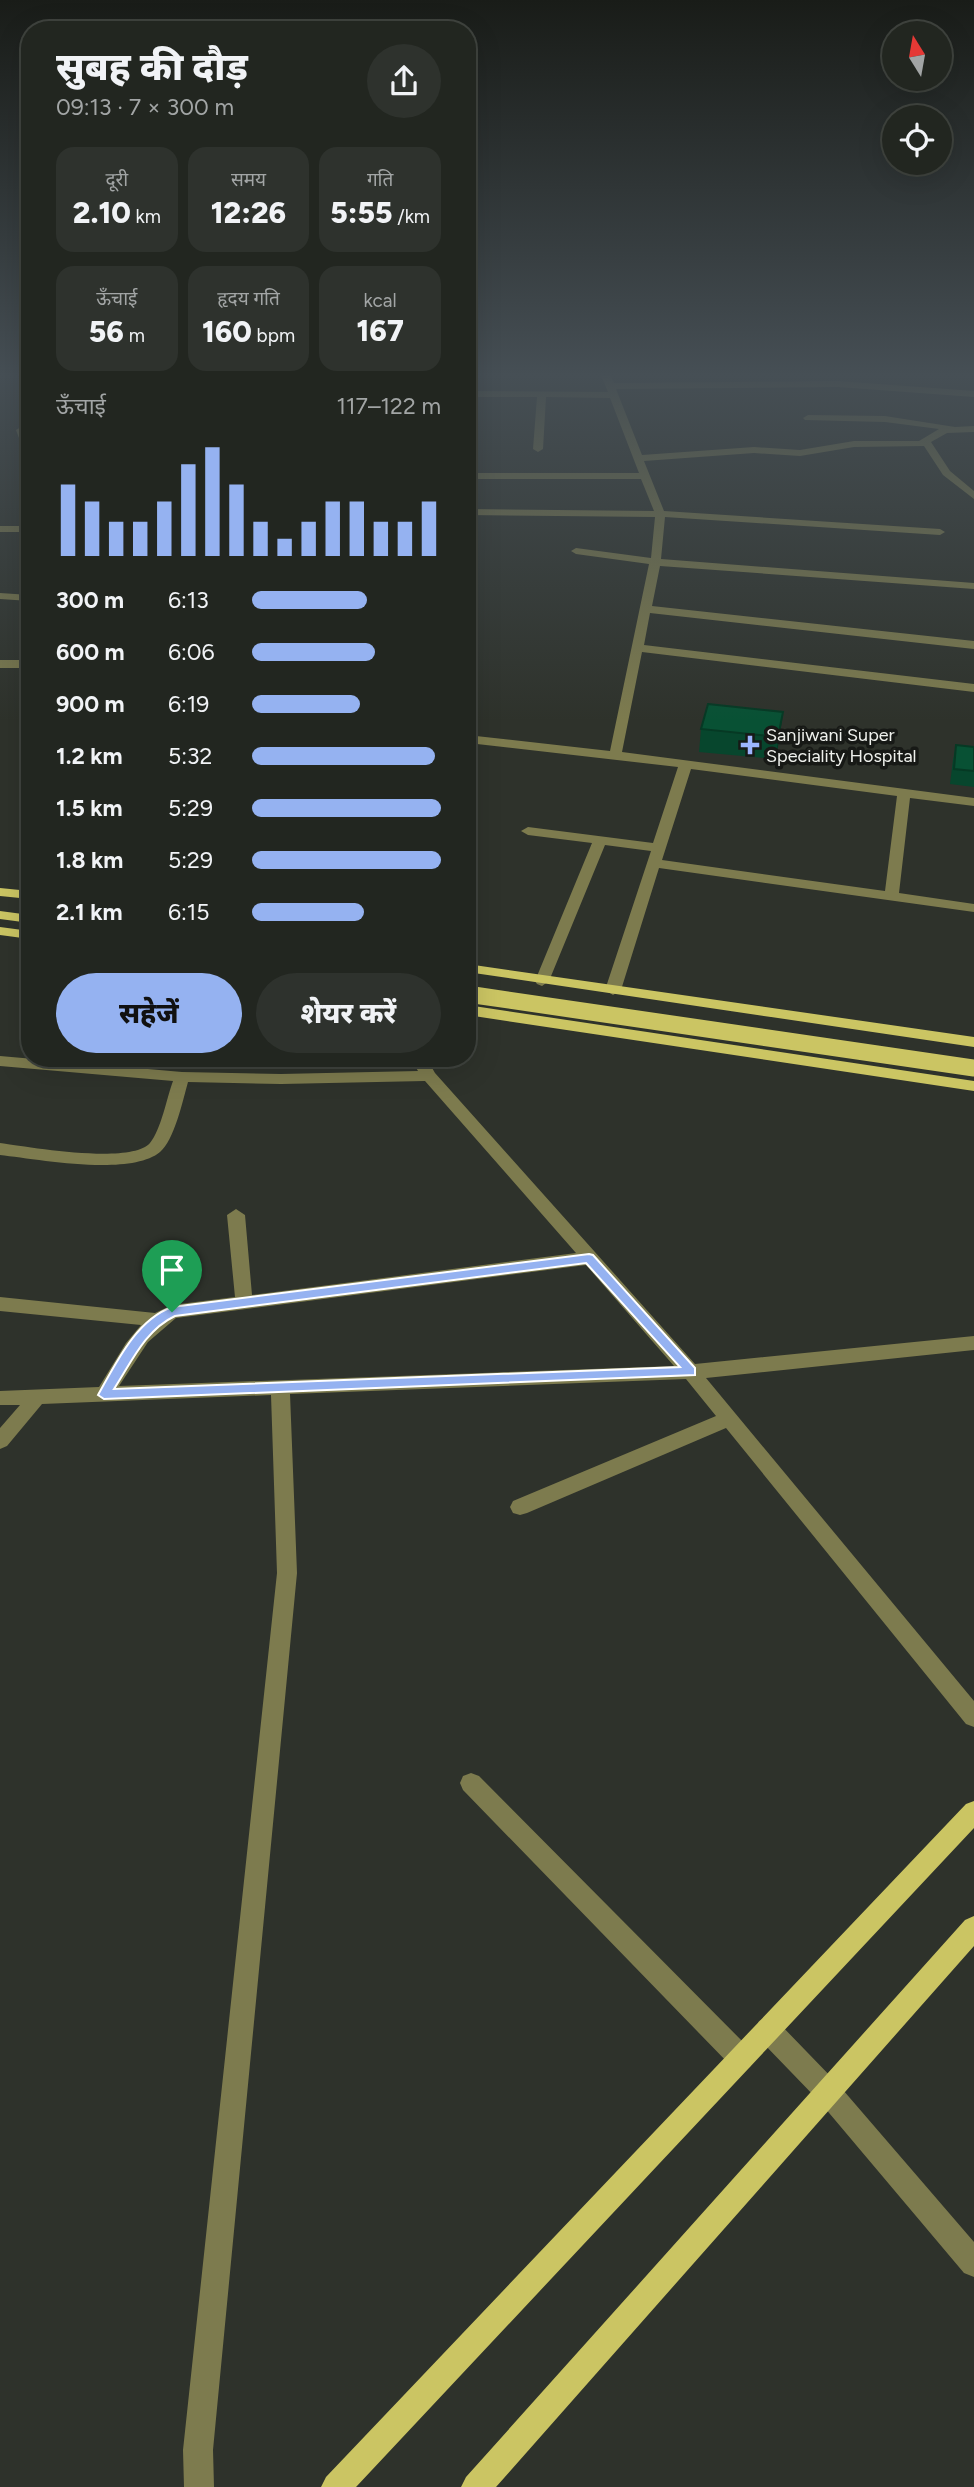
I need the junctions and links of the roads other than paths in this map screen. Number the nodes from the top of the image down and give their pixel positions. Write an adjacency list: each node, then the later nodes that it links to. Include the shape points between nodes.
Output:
1 (650, 489): 3 (street)
2 (476, 512): 3 (street)
3 (660, 514): 6 (street); 8 (street)
4 (0, 529): 5 (street)
5 (21, 529)
6 (940, 532)
7 (576, 551): 8 (street)
8 (655, 562): 9 (street); 12 (street)
9 (974, 586)
10 (0, 596): 11 (street)
11 (21, 597)
12 (645, 609): 13 (street); 14 (street)
13 (974, 645)
14 (637, 648): 17 (street); 19 (street)
15 (0, 664): 16 (street)
16 (21, 664)
17 (974, 688)
18 (476, 741): 19 (street)
19 (615, 755): 20 (street)
20 (686, 763): 21 (street); 25 (street)
21 (904, 792): 22 (street); 29 (street)
22 (974, 802)
23 (528, 831): 24 (street)
24 (600, 840): 25 (street); 36 (street)
25 (657, 848): 26 (street)
26 (652, 863): 29 (street); 37 (street)
27 (0, 892): 28 (main road)
28 (21, 894)
29 (892, 896): 30 (street)
30 (974, 908)
31 (0, 915): 32 (main road)
32 (21, 918)
33 (0, 931): 34 (main road)
34 (21, 934)
35 (476, 970): 36 (main road)
36 (542, 981): 37 (main road)
37 (613, 990): 40 (main road)
38 (476, 995): 47 (main road, bridge)
39 (476, 1011): 42 (main road)
40 (775, 1013): 41 (main road); 42 (main road)
41 (974, 1042)
42 (771, 1056): 49 (main road)
43 (0, 1061): 44 (street)
44 (21, 1063)
45 (68, 1067): 48 (street)
46 (424, 1067): 48 (street, via 281,1079); 52 (street)
47 (974, 1068)
48 (182, 1077): 50 (street, via 157,1146 144,1155 110,1160)
49 (974, 1086)
50 (0, 1149)
51 (236, 1215): 53 (street)
52 (589, 1258): 53 (street); 57 (street)
53 (244, 1301): 55 (street, via 172,1312)
54 (0, 1304): 55 (street)
55 (155, 1320): 59 (street)
56 (974, 1343): 57 (street)
57 (691, 1372): 58 (street); 62 (street)
58 (280, 1388): 59 (street); 73 (street, via 287,1573 198,2450)
59 (104, 1395): 60 (street)
60 (37, 1397): 61 (street); 63 (street)
61 (0, 1398)
62 (729, 1418): 64 (street); 65 (street)
63 (0, 1441)
64 (520, 1507)
65 (974, 1717)
66 (471, 1783): 70 (street)
67 (974, 1812): 69 (main road)
68 (974, 1928): 71 (main road)
69 (768, 2030): 70 (main road); 71 (street)
70 (741, 2058): 74 (main road)
71 (828, 2092): 72 (street); 75 (main road)
72 (974, 2263)
73 (199, 2487)
74 (336, 2487)
75 (476, 2487)

